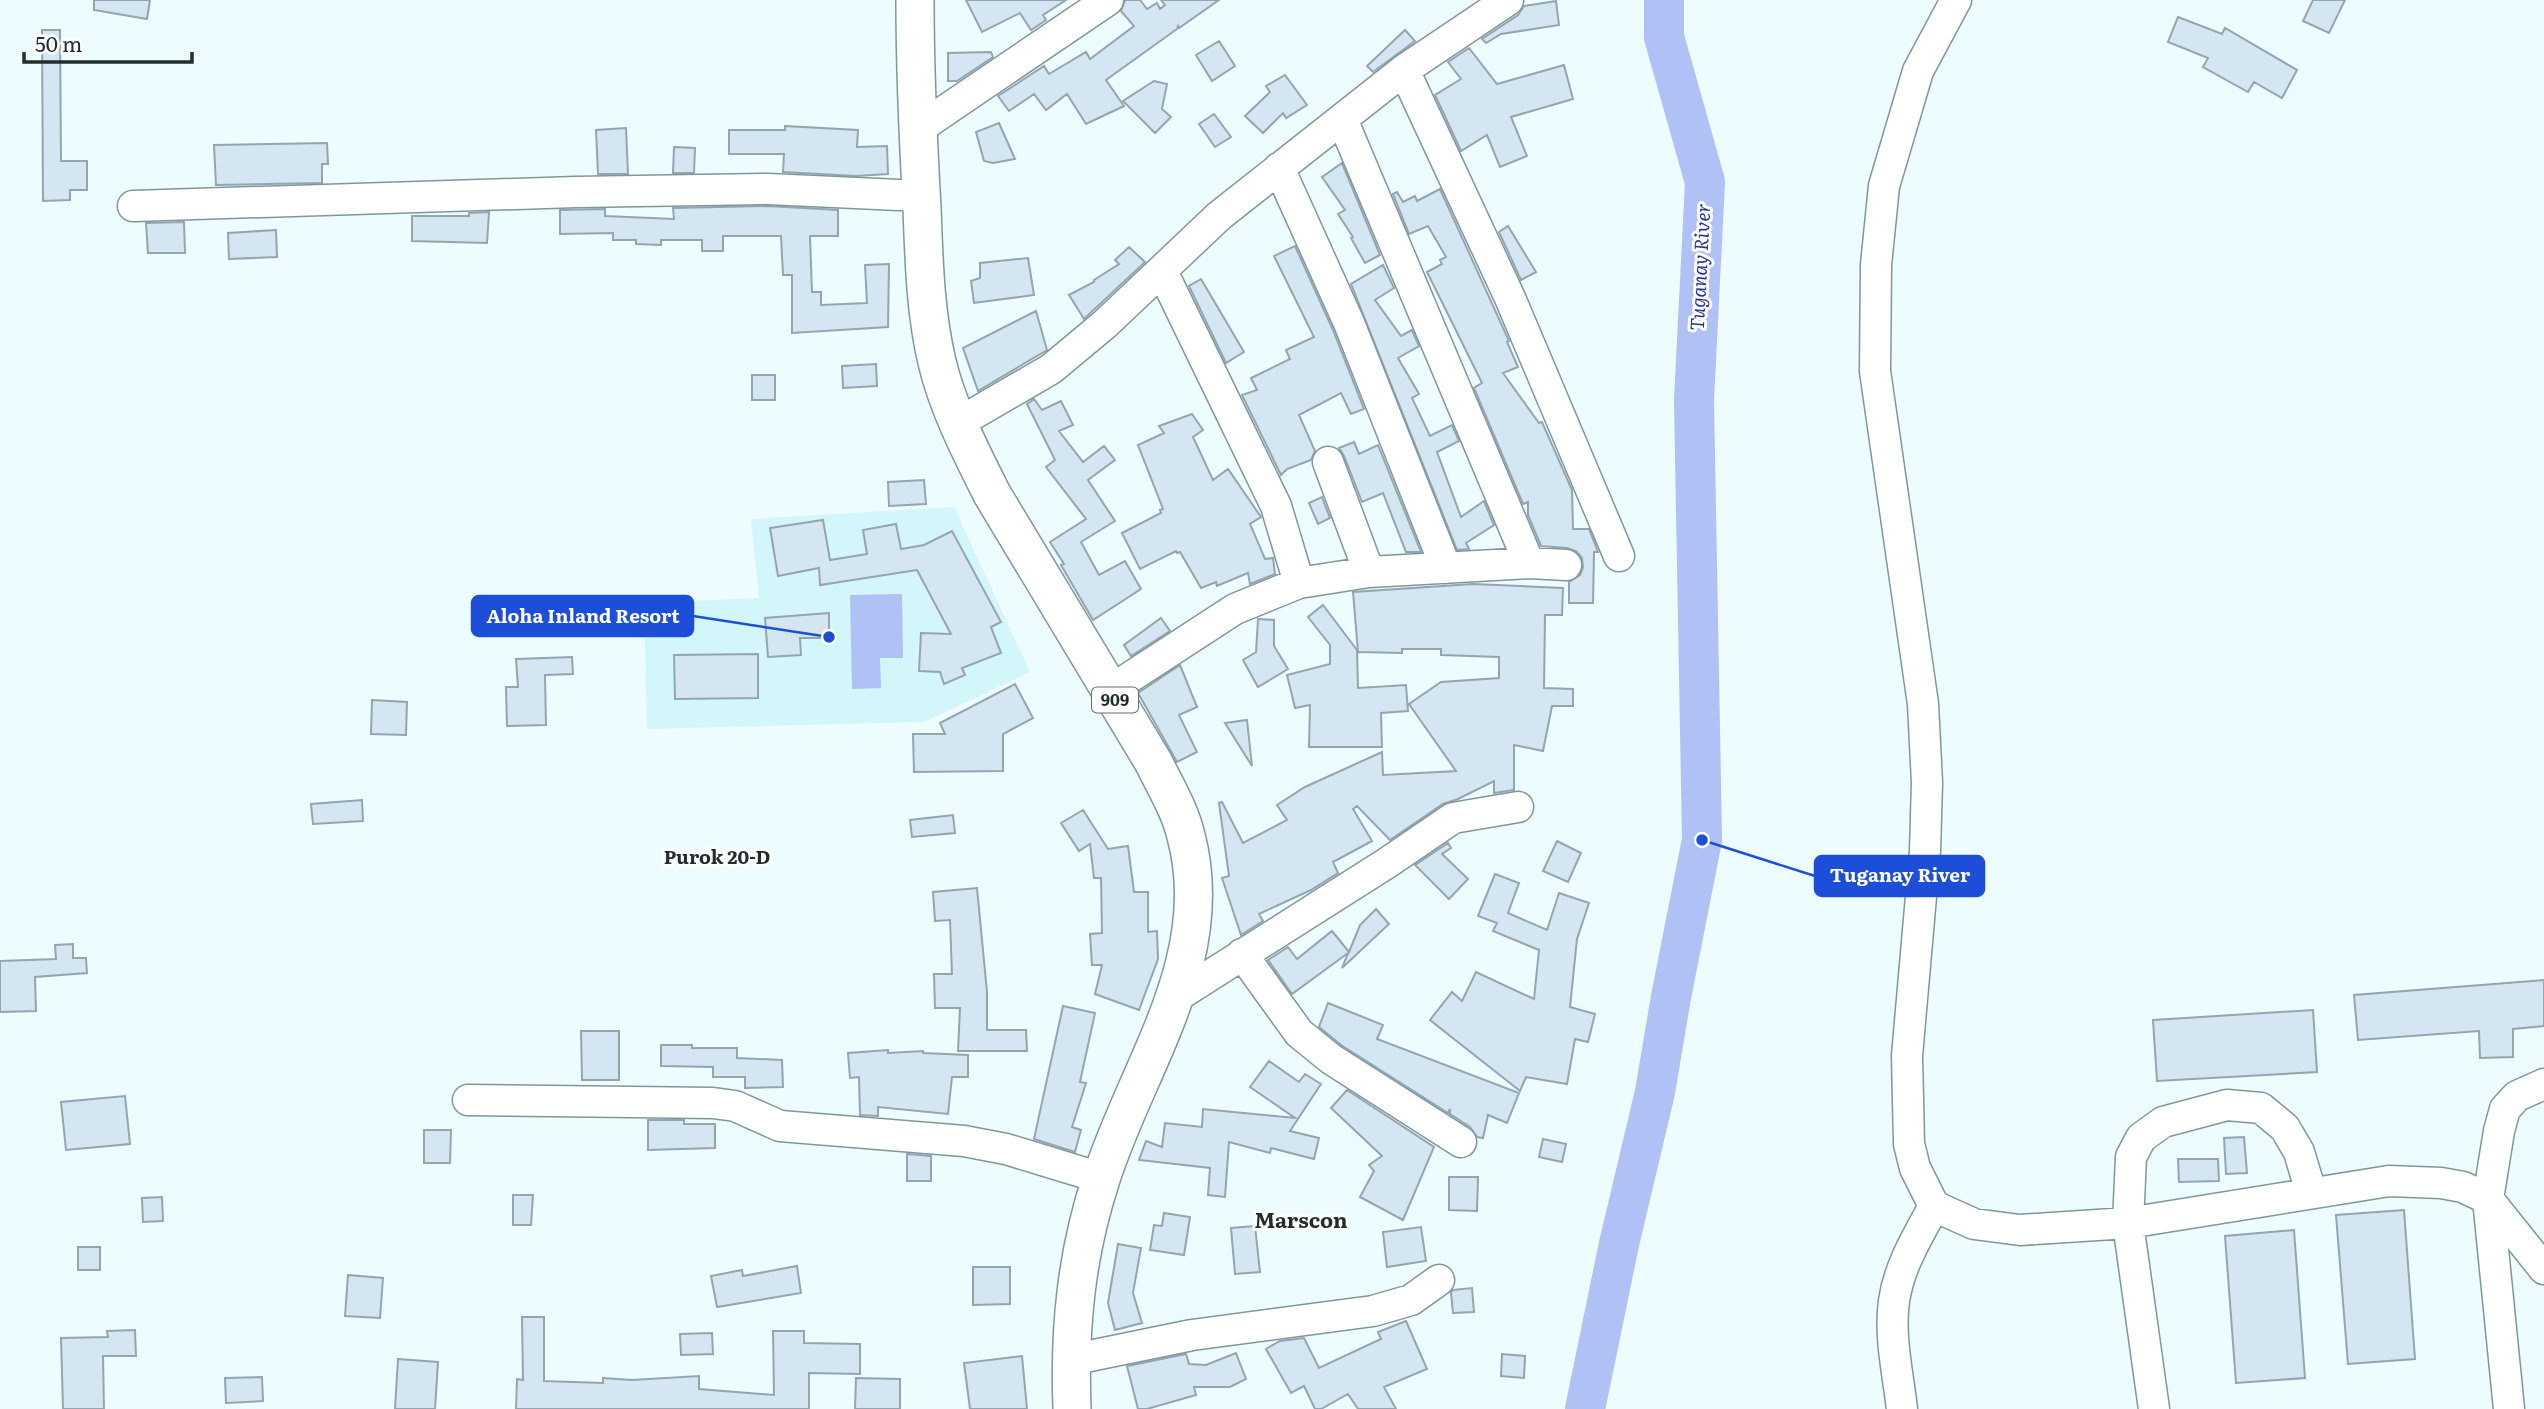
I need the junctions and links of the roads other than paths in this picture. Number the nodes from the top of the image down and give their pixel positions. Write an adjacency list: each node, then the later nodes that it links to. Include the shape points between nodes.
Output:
1 (915, 0): 7 (main road, 909)
2 (1108, 0): 7 (street)
3 (1508, 0): 5 (street)
4 (1956, 0): 30 (street, via 1918,71 1884,186 1876,265 1875,372 1923,704 1927,783 1907,1056 1909,1144)
5 (1404, 70): 6 (street); 14 (street, via 1510,298)
6 (1342, 119): 8 (street); 15 (street)
7 (918, 129): 9 (main road, 909)
8 (1279, 168): 11 (street, via 1219,216); 17 (street, via 1349,323)
9 (921, 196): 10 (street, via 768,189 604,191); 12 (main road, 909, via 927,307 937,362)
10 (133, 206)
11 (1162, 271): 12 (street, via 1051,369); 19 (street, via 1276,506)
12 (958, 422): 20 (main road, 909, via 992,494)
13 (1328, 462): 18 (street)
14 (1619, 556)
15 (1529, 563): 16 (street); 17 (street)
16 (1566, 565)
17 (1446, 568): 18 (street)
18 (1369, 572): 19 (street)
19 (1299, 583): 20 (street, via 1235,609)
20 (1109, 691): 23 (main road, 909, via 1154,763 1186,835 1193,909)
21 (1518, 807): 22 (street, via 1453,818)
22 (1242, 954): 23 (street); 26 (street, via 1299,1033 1331,1059)
23 (1176, 996): 27 (main road, 909)
24 (2544, 1084): 29 (street, via 2517,1096 2505,1109)
25 (468, 1100): 27 (street, via 713,1103 735,1106 780,1126 964,1141 1006,1149)
26 (1461, 1142)
27 (1101, 1178): 34 (main road, 909, via 1079,1264)
28 (2311, 1192): 29 (street, via 2413,1181 2463,1187); 31 (street); 31 (street, via 2299,1152 2285,1128 2261,1108 2227,1105 2163,1122 2141,1138 2131,1157)
29 (2488, 1199): 32 (street); 38 (street)
30 (1934, 1206): 31 (street, via 1974,1224 2008,1229); 36 (street, via 1902,1270 1894,1299 1892,1321)
31 (2128, 1223): 37 (street)
32 (2544, 1269)
33 (1439, 1280): 34 (street, via 1411,1300 1373,1311 1192,1335)
34 (1070, 1360): 35 (main road, 909)
35 (1072, 1409)
36 (1902, 1409)
37 (2154, 1409)
38 (2509, 1409)

